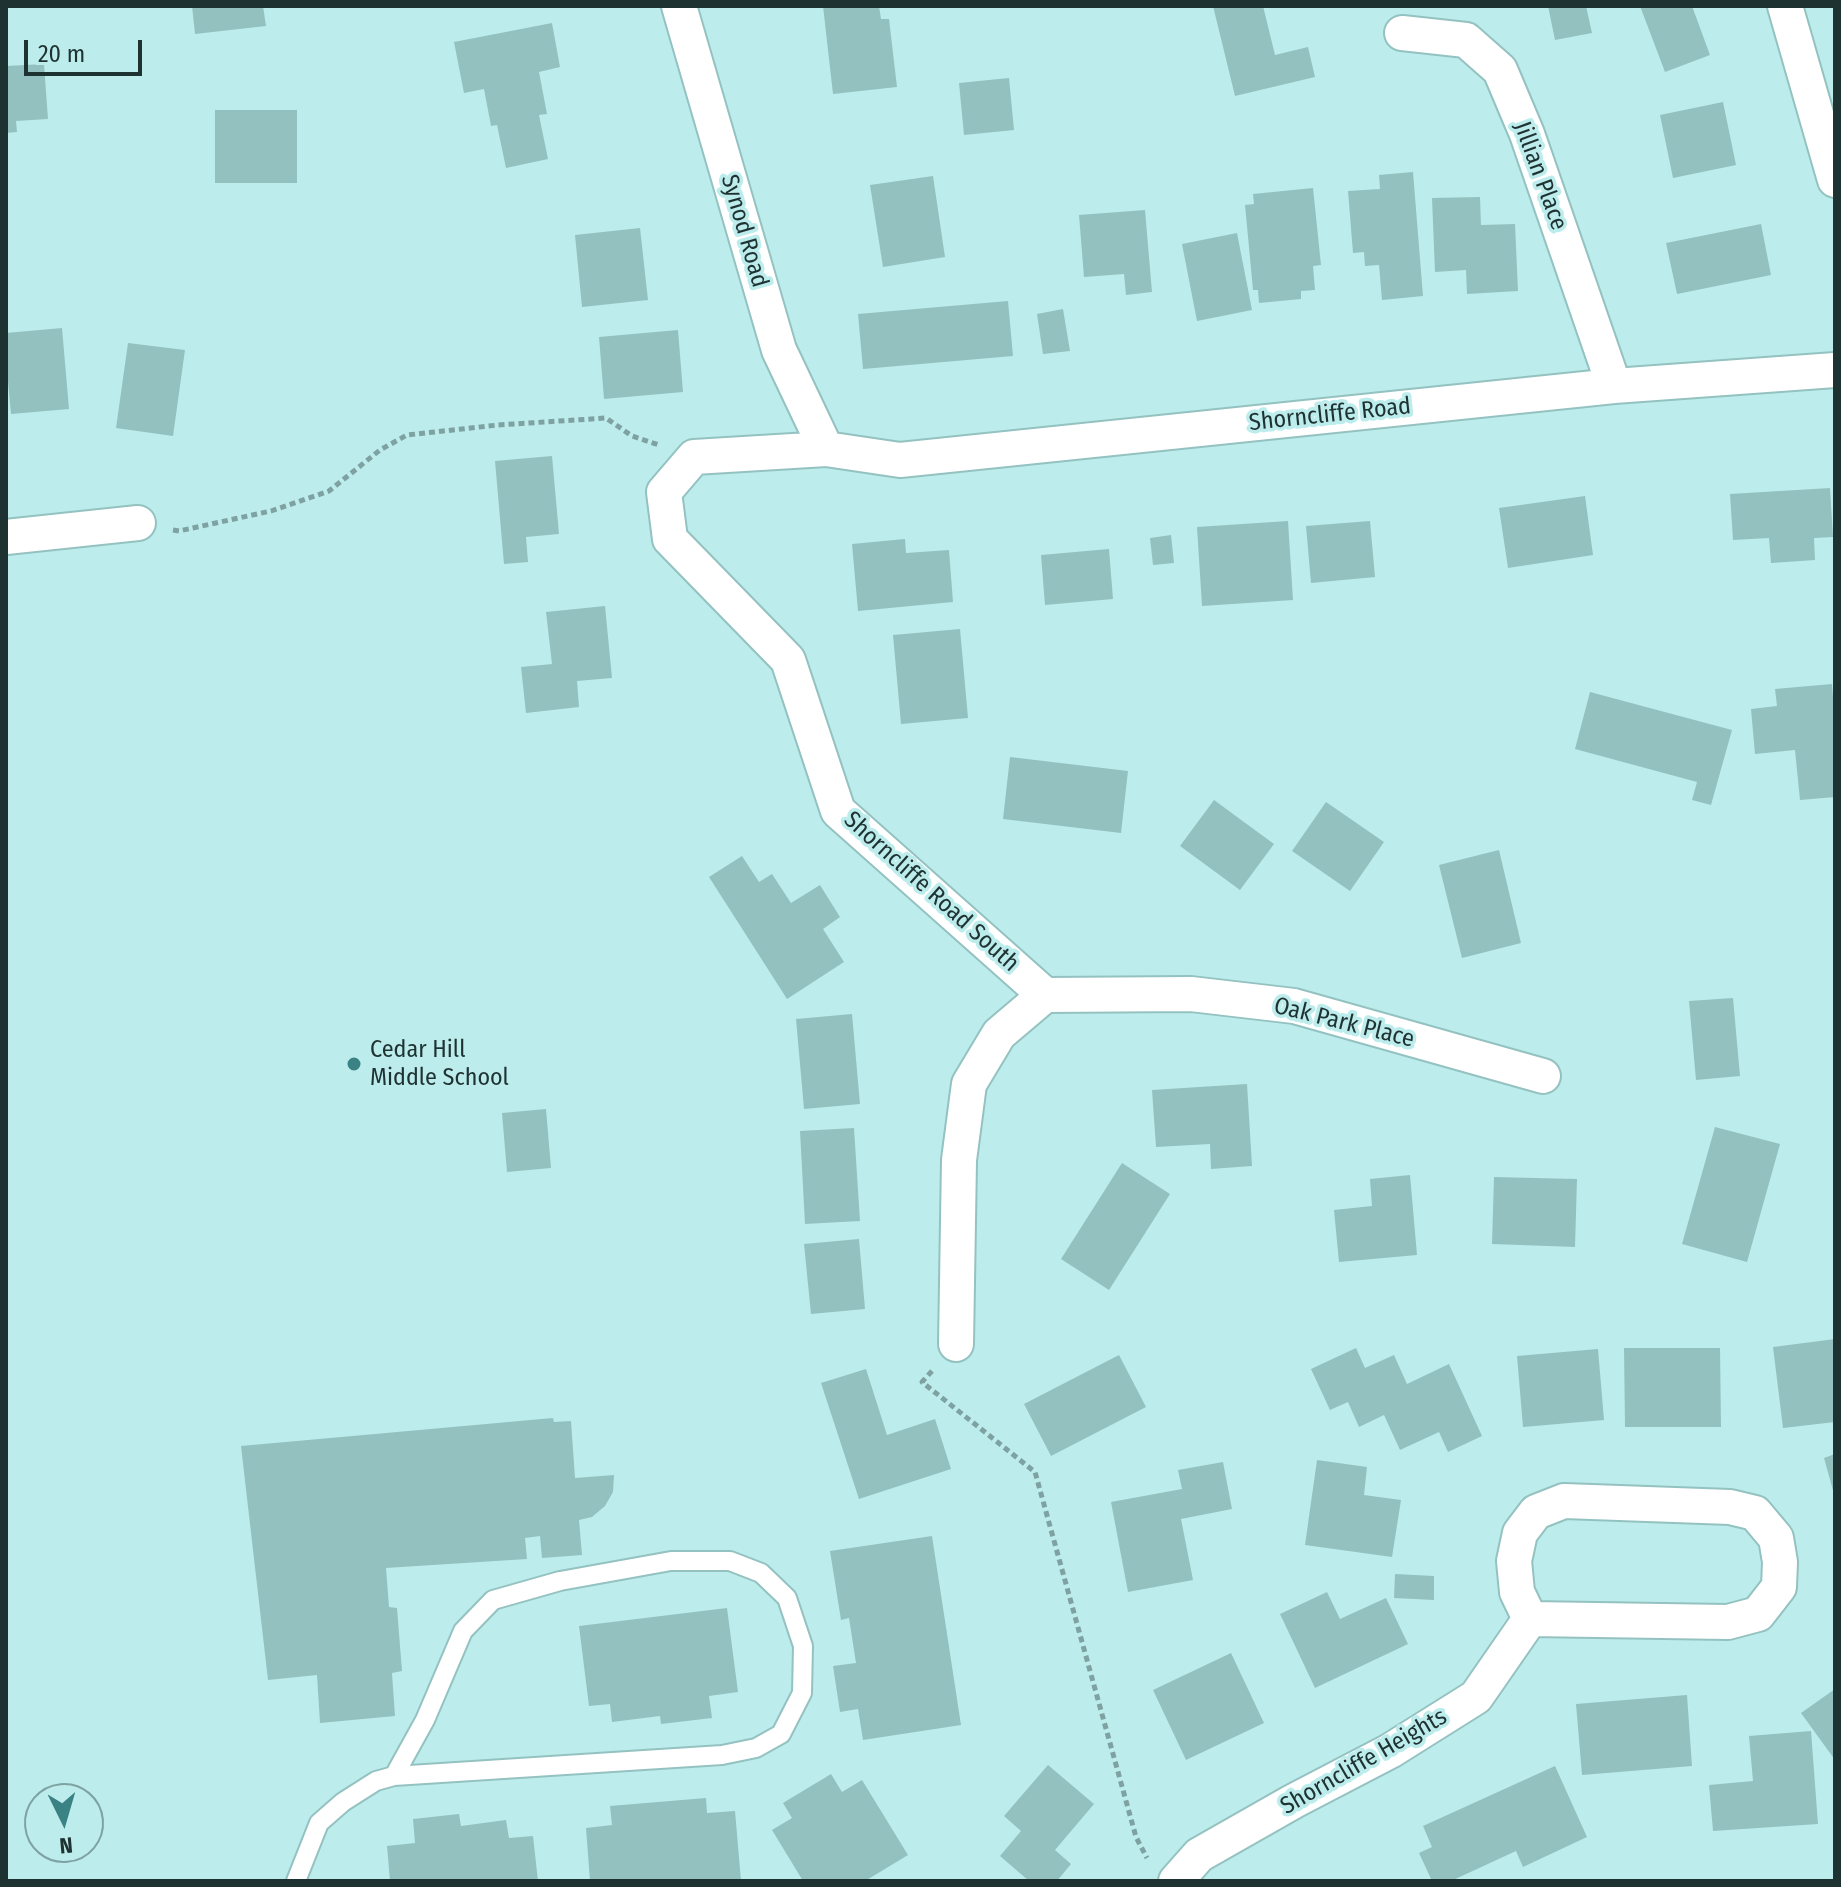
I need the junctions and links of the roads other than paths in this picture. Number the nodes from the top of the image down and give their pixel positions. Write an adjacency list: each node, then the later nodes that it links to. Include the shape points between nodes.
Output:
1 (679, 6): 7 (street, Synod Road, via 779,350)
2 (1785, 6): 4 (street)
3 (1402, 33): 6 (street, Jillian Place, via 1466,40 1500,70)
4 (1835, 180)
5 (1835, 370): 6 (street, Shorncliffe Road)
6 (1614, 386): 7 (street, Shorncliffe Road, via 900,460)
7 (826, 449): 10 (street, Shorncliffe Road South, via 694,457 664,492 670,539 788,660 838,811)
8 (138, 523): 9 (street)
9 (6, 537)
10 (1045, 995): 11 (street, Oak Park Place, via 1191,994 1294,1006); 12 (street, via 999,1034 969,1084 959,1160)
11 (1543, 1076)
12 (956, 1344)
13 (1530, 1619): 13 (street, via 1728,1622 1758,1614 1779,1587 1776,1538 1755,1513 1730,1507 1564,1501 1536,1512 1520,1533 1514,1561 1517,1592); 15 (street, Shorncliffe Heights, via 1476,1697 1390,1751)
14 (394, 1776): 14 (lane, via 722,1755 756,1748 781,1734 802,1693 803,1646 787,1598 761,1573 730,1561 671,1561 560,1581 493,1600 463,1631); 16 (lane, via 376,1781 319,1823)
15 (1164, 1876)
16 (296, 1881)

